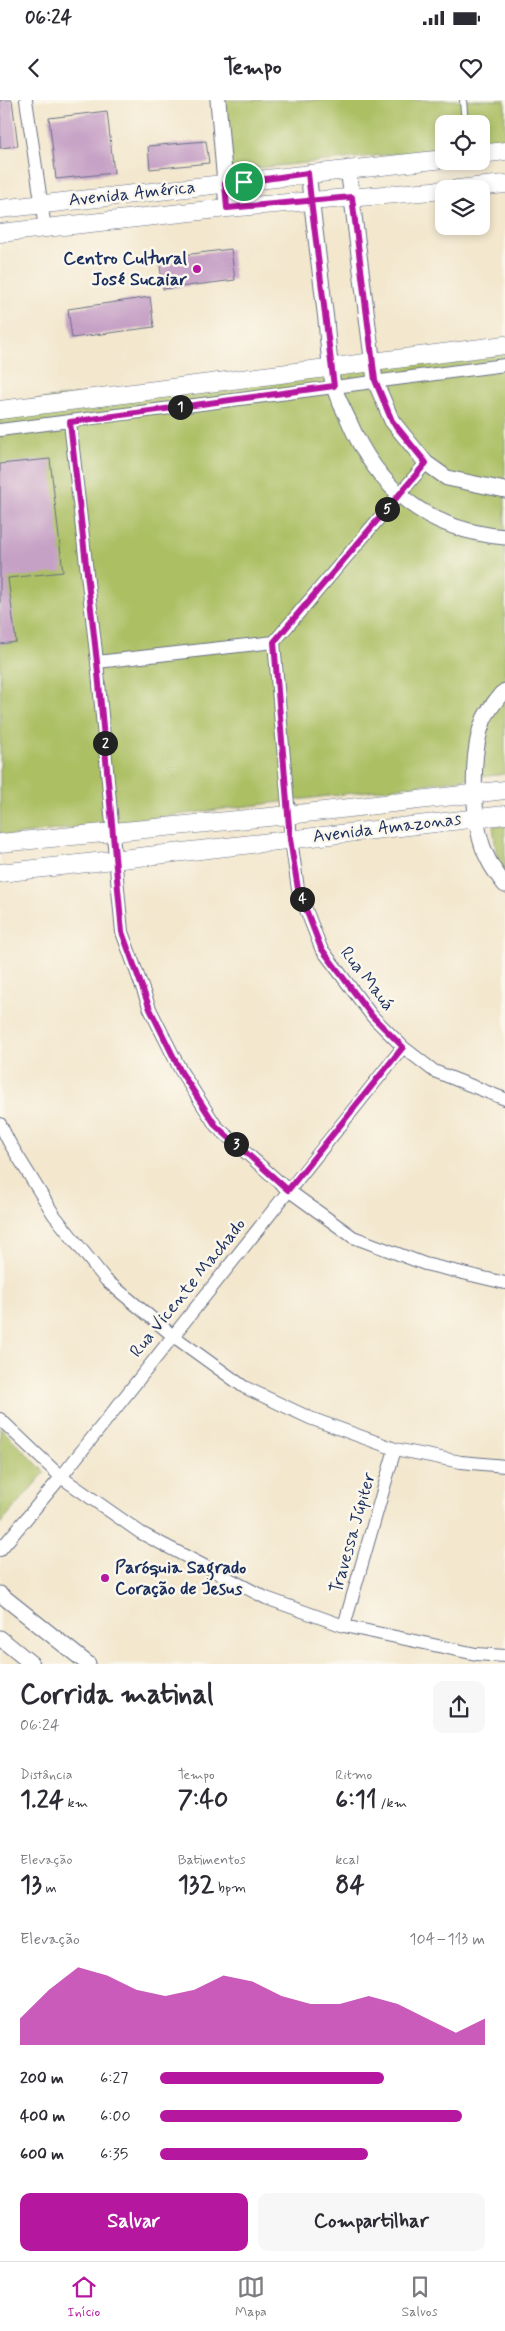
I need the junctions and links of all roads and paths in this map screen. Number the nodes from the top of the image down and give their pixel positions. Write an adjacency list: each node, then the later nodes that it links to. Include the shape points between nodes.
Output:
1 (26, 100): 16 (street)
2 (218, 100): 10 (street)
3 (463, 100): 4 (lane)
4 (464, 115)
5 (505, 151): 6 (main road)
6 (490, 153)
7 (435, 159): 8 (main road, Avenida América)
8 (348, 168): 9 (main road, Avenida América); 14 (street)
9 (308, 173): 10 (main road, Avenida América); 15 (street)
10 (225, 184): 16 (main road, Avenida América); 17 (street)
11 (505, 184): 12 (main road)
12 (490, 186)
13 (435, 191): 14 (main road, Avenida América)
14 (352, 197): 15 (main road, Avenida América); 22 (street)
15 (311, 201): 17 (main road, Avenida América); 23 (street)
16 (41, 203): 18 (main road, Avenida América); 19 (street)
17 (227, 208): 19 (main road, Avenida América)
18 (0, 209)
19 (45, 228): 20 (main road, Avenida América)
20 (0, 233)
21 (505, 345): 22 (main road)
22 (372, 362): 23 (main road); 25 (street)
23 (331, 366): 26 (street); 27 (main road)
24 (505, 366): 25 (street)
25 (375, 380): 26 (street); 30 (street, via 392,421)
26 (334, 386): 28 (street); 32 (street, via 369,462)
27 (0, 410)
28 (70, 422): 29 (street); 35 (street)
29 (0, 430)
30 (426, 463): 31 (street, via 447,478); 32 (street)
31 (505, 490)
32 (399, 495): 33 (street, via 431,517 456,528); 34 (street)
33 (505, 537)
34 (274, 642): 35 (street); 39 (street, Rua Mauá)
35 (97, 662): 42 (street)
36 (505, 691): 38 (street, via 484,719 475,752)
37 (505, 790): 38 (main road, Avenida Amazonas)
38 (474, 793): 39 (main road, Avenida Amazonas); 41 (street)
39 (288, 815): 42 (main road, Avenida Amazonas); 43 (street, Rua Mauá)
40 (505, 815): 41 (main road, Avenida Amazonas)
41 (476, 818): 43 (main road, Avenida Amazonas); 47 (street, via 487,858)
42 (113, 833): 44 (main road, Avenida Amazonas); 45 (street)
43 (290, 839): 45 (main road, Avenida Amazonas); 48 (street, Rua Mauá, via 298,889 321,948 372,1016)
44 (0, 843)
45 (116, 859): 46 (main road, Avenida Amazonas); 52 (street, via 122,932 150,1009 181,1072 216,1126)
46 (0, 873)
47 (505, 885)
48 (403, 1047): 49 (street, Rua Mauá, via 434,1072); 52 (street, Rua Vicente Machado)
49 (505, 1099)
50 (0, 1124): 51 (street)
51 (4, 1145): 54 (street, via 106,1280)
52 (288, 1190): 53 (street, via 353,1237 425,1264); 54 (street, Rua Vicente Machado)
53 (505, 1283)
54 (172, 1335): 56 (street, via 244,1387 310,1418); 58 (street, Rua Vicente Machado)
55 (0, 1420): 58 (street)
56 (396, 1449): 57 (street, via 462,1462); 61 (street, Travessa Júpiter)
57 (505, 1466)
58 (61, 1477): 59 (street, Rua Vicente Machado); 61 (street, via 141,1533 266,1598)
59 (0, 1550)
60 (0, 1594): 66 (street)
61 (344, 1626): 64 (street)
62 (0, 1638): 65 (street)
63 (505, 1656): 64 (street)
64 (473, 1659)
65 (32, 1664)
66 (88, 1664)

